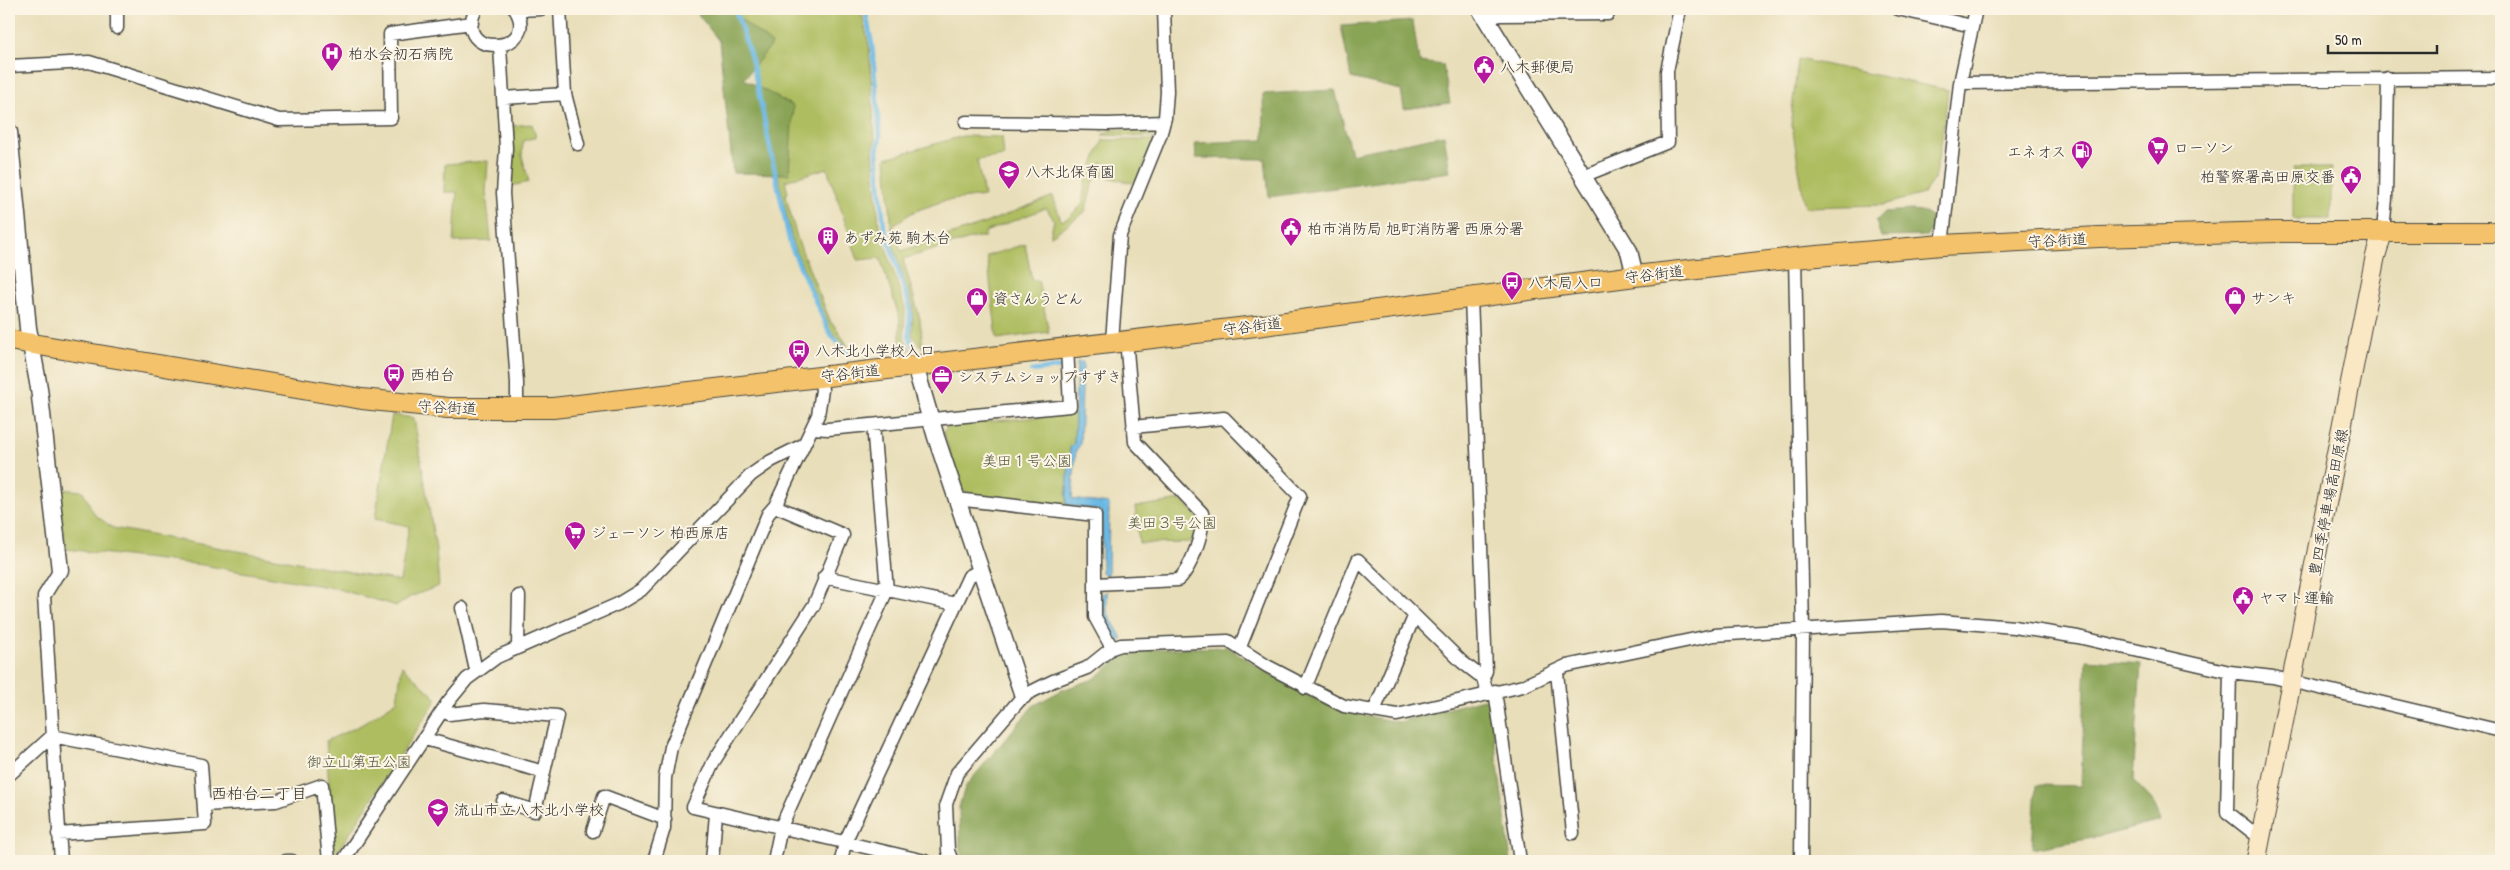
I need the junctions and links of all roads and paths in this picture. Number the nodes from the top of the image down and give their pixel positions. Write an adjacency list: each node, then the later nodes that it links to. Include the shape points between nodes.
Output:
1 (117, 9): 14 (street)
2 (476, 9): 12 (street)
3 (540, 9): 9 (street)
4 (560, 9): 20 (street)
5 (1164, 9): 23 (street, via 1167,92)
6 (1680, 9): 26 (street, via 1667,71 1668,142)
7 (1898, 9): 13 (street)
8 (1976, 9): 13 (street)
9 (516, 10): 15 (street, via 520,18 518,33 513,40)
10 (1483, 14): 11 (street); 26 (street)
11 (1608, 14)
12 (472, 23): 15 (street, via 473,31 483,43); 16 (street, via 390,34 391,118 280,120 89,62)
13 (1972, 26): 19 (street)
14 (117, 28)
15 (500, 46): 21 (street)
16 (9, 66)
17 (2388, 78): 18 (street); 19 (street); 27 (street)
18 (2501, 78)
19 (1960, 83): 29 (street)
20 (565, 94): 21 (street); 25 (street)
21 (502, 98): 39 (street, via 506,148 502,193 518,383)
22 (966, 122): 23 (street)
23 (1164, 122): 34 (street, via 1120,235)
24 (9, 132): 35 (street)
25 (578, 144)
26 (1583, 176): 31 (street, via 1629,250)
27 (2383, 232): 28 (main road, 守谷街道); 29 (main road, 守谷街道, via 2156,236); 64 (main road, 豊四季停車場高田原線, via 2375,258)
28 (2501, 232)
29 (1942, 245): 30 (main road, 守谷街道)
30 (1795, 258): 31 (main road, 守谷街道); 56 (street)
31 (1635, 276): 32 (main road, 守谷街道)
32 (1470, 298): 34 (main road, 守谷街道); 63 (street, via 1486,670)
33 (9, 340): 35 (main road, 守谷街道)
34 (1119, 340): 36 (main road, 守谷街道); 42 (street)
35 (31, 344): 39 (main road, 守谷街道, via 362,399 448,408); 47 (street)
36 (1067, 347): 37 (main road, 守谷街道); 40 (street, via 1070,406)
37 (915, 366): 38 (main road, 守谷街道); 40 (street)
38 (820, 377): 39 (main road, 守谷街道, via 613,403); 43 (street, via 822,390)
39 (517, 409)
40 (931, 420): 41 (street); 45 (street)
41 (873, 425): 43 (street); 51 (street)
42 (1133, 427): 50 (street, via 1135,442 1202,513 1204,524 1186,574 1178,580); 58 (street, via 1224,418 1300,496)
43 (813, 428): 44 (street)
44 (803, 445): 46 (street); 57 (street, via 751,474 641,590 618,604)
45 (956, 499): 48 (street); 50 (street, via 1095,515)
46 (774, 506): 49 (street, via 843,535); 78 (street, via 671,747 665,778)
47 (60, 570): 71 (street, via 44,596)
48 (981, 570): 53 (street, via 969,576); 67 (street)
49 (824, 578): 51 (street); 77 (street, via 814,605 714,760 693,807)
50 (1095, 584): 59 (street, via 1095,616)
51 (887, 590): 53 (street); 79 (street)
52 (519, 596): 57 (street)
53 (956, 604): 84 (street)
54 (462, 608): 60 (street)
55 (1414, 616): 63 (street); 65 (street, via 1358,560); 69 (street)
56 (1803, 630): 61 (street, via 1714,635 1566,666); 62 (street, via 1941,621 2014,627 2078,637); 98 (street)
57 (518, 646): 60 (street)
58 (1240, 647): 59 (street, via 1228,641); 65 (street)
59 (1112, 648): 67 (street, via 1087,668)
60 (478, 670): 68 (street, via 467,679)
61 (1557, 672): 66 (street, via 1523,686); 81 (street)
62 (2230, 672): 64 (street); 83 (street, via 2227,812 2255,834)
63 (1483, 678): 66 (street)
64 (2292, 682): 70 (street); 83 (main road, 豊四季停車場高田原線)
65 (1305, 688): 69 (street, via 1344,706)
66 (1491, 692): 69 (street, via 1397,715); 97 (street)
67 (1023, 696): 96 (street, via 957,773 946,804 948,851)
68 (443, 711): 72 (street); 73 (street, via 449,714 484,710 557,716)
69 (1374, 711)
70 (2501, 732)
71 (52, 736): 74 (street); 76 (street, via 201,765); 82 (street)
72 (425, 739): 73 (street); 90 (street)
73 (544, 772): 75 (street, via 535,811)
74 (9, 775)
75 (503, 801)
76 (204, 805): 82 (street, via 206,824); 89 (street, via 276,801 322,785)
77 (716, 814): 79 (street); 92 (street)
78 (665, 819): 80 (street, via 604,796); 91 (street)
79 (781, 827): 84 (street); 93 (street)
80 (593, 831)
81 (1573, 833)
82 (58, 834): 86 (street)
83 (2262, 835): 99 (main road, 豊四季停車場高田原線)
84 (845, 842): 85 (street); 94 (street)
85 (902, 858): 95 (street)
86 (61, 861)
87 (286, 861): 88 (street)
88 (292, 861)
89 (329, 861)
90 (343, 861)
91 (654, 861)
92 (712, 861)
93 (774, 861)
94 (841, 861)
95 (925, 861)
96 (952, 861)
97 (1520, 861)
98 (1801, 861)
99 (2256, 861)

